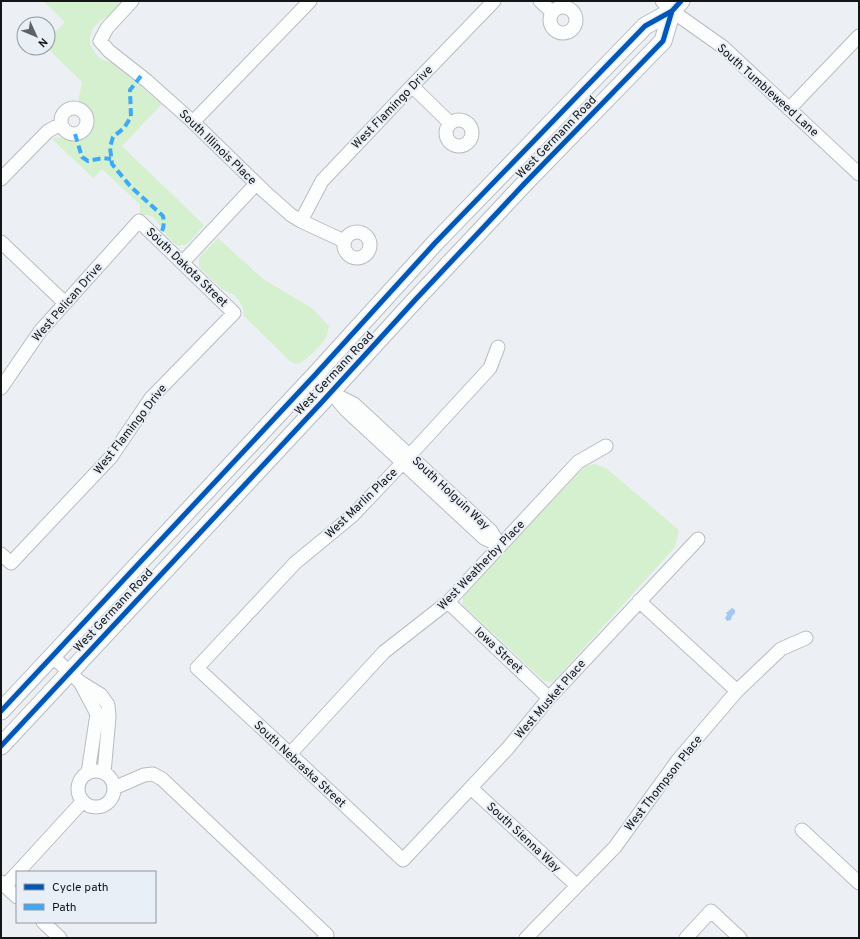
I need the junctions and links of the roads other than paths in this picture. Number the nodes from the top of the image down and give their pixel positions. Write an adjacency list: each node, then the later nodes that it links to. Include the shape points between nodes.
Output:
1 (132, 1): 10 (street, South Illinois Place, via 107,28 100,41)
2 (310, 1): 10 (street)
3 (494, 1): 8 (street, West Flamingo Drive)
4 (540, 1): 6 (street)
5 (672, 4): 9 (street, South Tumbleweed Lane); 24 (main road, West Germann Road, via 645,26 435,244); 26 (main road, West Germann Road, via 663,41 524,184)
6 (552, 12)
7 (859, 36): 9 (street)
8 (412, 86): 11 (street); 17 (street, West Flamingo Drive, via 322,181)
9 (789, 109): 13 (street, South Tumbleweed Lane)
10 (193, 122): 15 (street, South Illinois Place)
11 (450, 123)
12 (61, 124): 14 (street, via 48,131)
13 (859, 174)
14 (1, 179)
15 (256, 184): 17 (street, South Illinois Place); 20 (street)
16 (139, 221): 20 (street, South Dakota Street); 21 (street, West Pelican Drive)
17 (301, 221): 18 (street, South Illinois Place)
18 (344, 241)
19 (1, 242): 21 (street)
20 (182, 263): 22 (street, South Dakota Street)
21 (65, 303): 25 (street, West Pelican Drive, via 41,330)
22 (234, 313): 31 (street, West Flamingo Drive, via 151,398 111,457 11,563)
23 (498, 347): 28 (street, West Marlin Place, via 490,368)
24 (314, 376): 26 (street, South Holguin Way); 35 (main road, West Germann Road)
25 (1, 388)
26 (331, 392): 28 (street, South Holguin Way, via 354,404); 37 (main road, West Germann Road)
27 (606, 446): 30 (street, West Weatherby Place, via 578,462)
28 (406, 458): 30 (street, South Holguin Way, via 491,531); 36 (street, West Marlin Place, via 352,516 296,563)
29 (698, 539): 32 (street, West Musket Place)
30 (500, 546): 33 (street, West Weatherby Place)
31 (1, 554)
32 (639, 601): 38 (street); 39 (street, West Musket Place)
33 (448, 602): 39 (street, Iowa Street); 44 (street, West Weatherby Place, via 384,652)
34 (806, 638): 38 (street, West Thompson Place, via 781,649)
35 (52, 656): 37 (street); 42 (main road, West Germann Road)
36 (197, 668): 44 (street, South Nebraska Street)
37 (75, 677): 40 (street, via 101,695); 41 (street); 43 (main road, West Germann Road)
38 (737, 691): 56 (street, West Thompson Place, via 678,760 615,846)
39 (549, 698): 48 (street, West Musket Place)
40 (108, 705): 41 (street); 46 (street)
41 (94, 708): 45 (street, via 97,714)
42 (1, 711)
43 (1, 746)
44 (290, 754): 51 (street, South Nebraska Street)
45 (88, 773): 46 (street); 49 (street, via 80,780 78,791)
46 (104, 773): 47 (street)
47 (114, 788): 49 (street, via 110,800 105,804 94,806); 59 (street, via 144,775 153,774 162,779)
48 (471, 788): 51 (street, West Musket Place); 56 (street, South Sienna Way)
49 (83, 801): 52 (street)
50 (802, 830): 54 (street)
51 (403, 860)
52 (18, 871)
53 (16, 873): 55 (street)
54 (859, 883)
55 (3, 884): 57 (street)
56 (576, 885): 61 (street, West Thompson Place)
57 (16, 896)
58 (44, 923): 60 (street)
59 (327, 937)
60 (60, 938)
61 (526, 938)
62 (686, 938): 63 (street, via 711,911)
63 (740, 938)

